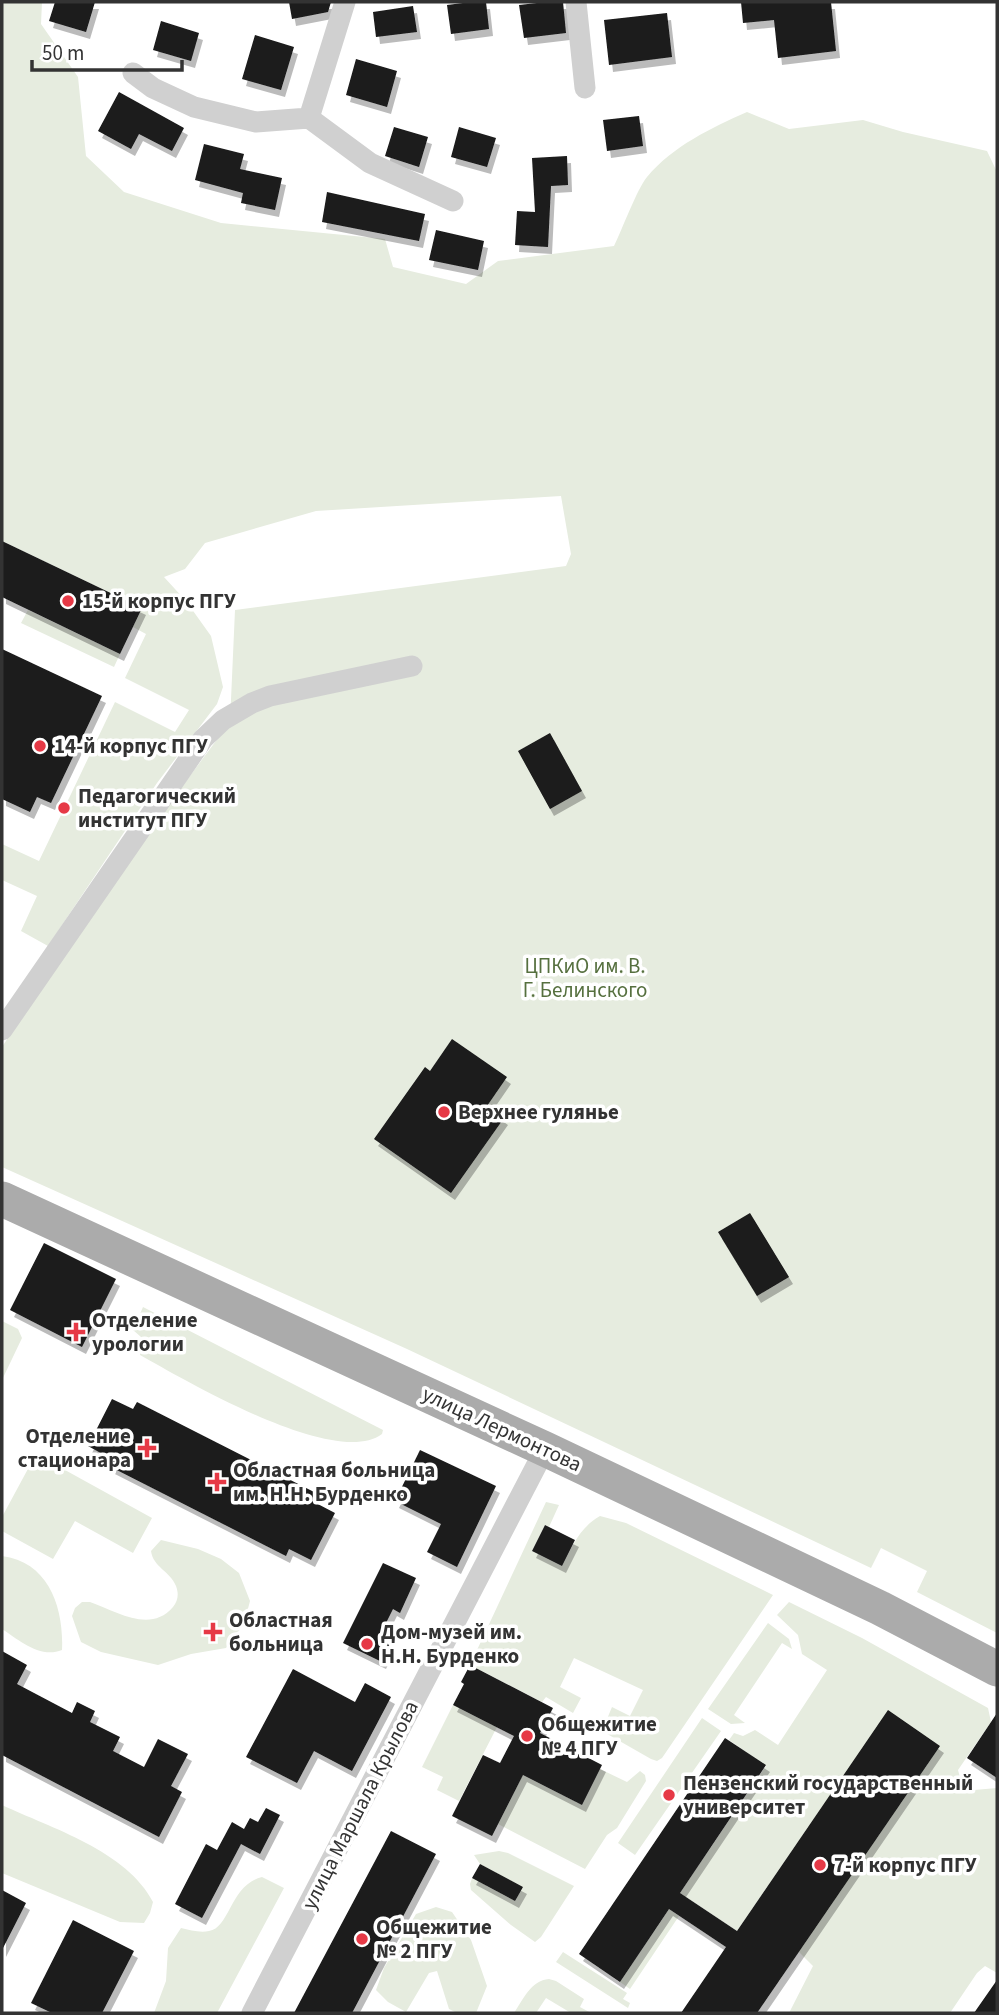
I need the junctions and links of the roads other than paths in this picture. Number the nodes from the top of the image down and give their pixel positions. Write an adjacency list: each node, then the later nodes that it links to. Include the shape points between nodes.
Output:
1 (345, 2): 5 (street)
2 (576, 2): 4 (street)
3 (133, 73): 5 (street, via 194,107 256,122)
4 (585, 88)
5 (309, 118): 6 (street, via 370,163)
6 (453, 201)
7 (412, 666): 8 (street, via 270,696 213,729)
8 (2, 1030)
9 (2, 1199): 10 (main road, улица Лермонтова)
10 (545, 1449): 11 (main road, улица Лермонтова, via 880,1608); 12 (street, улица Маршала Крылова)
11 (997, 1669)
12 (252, 2013)

